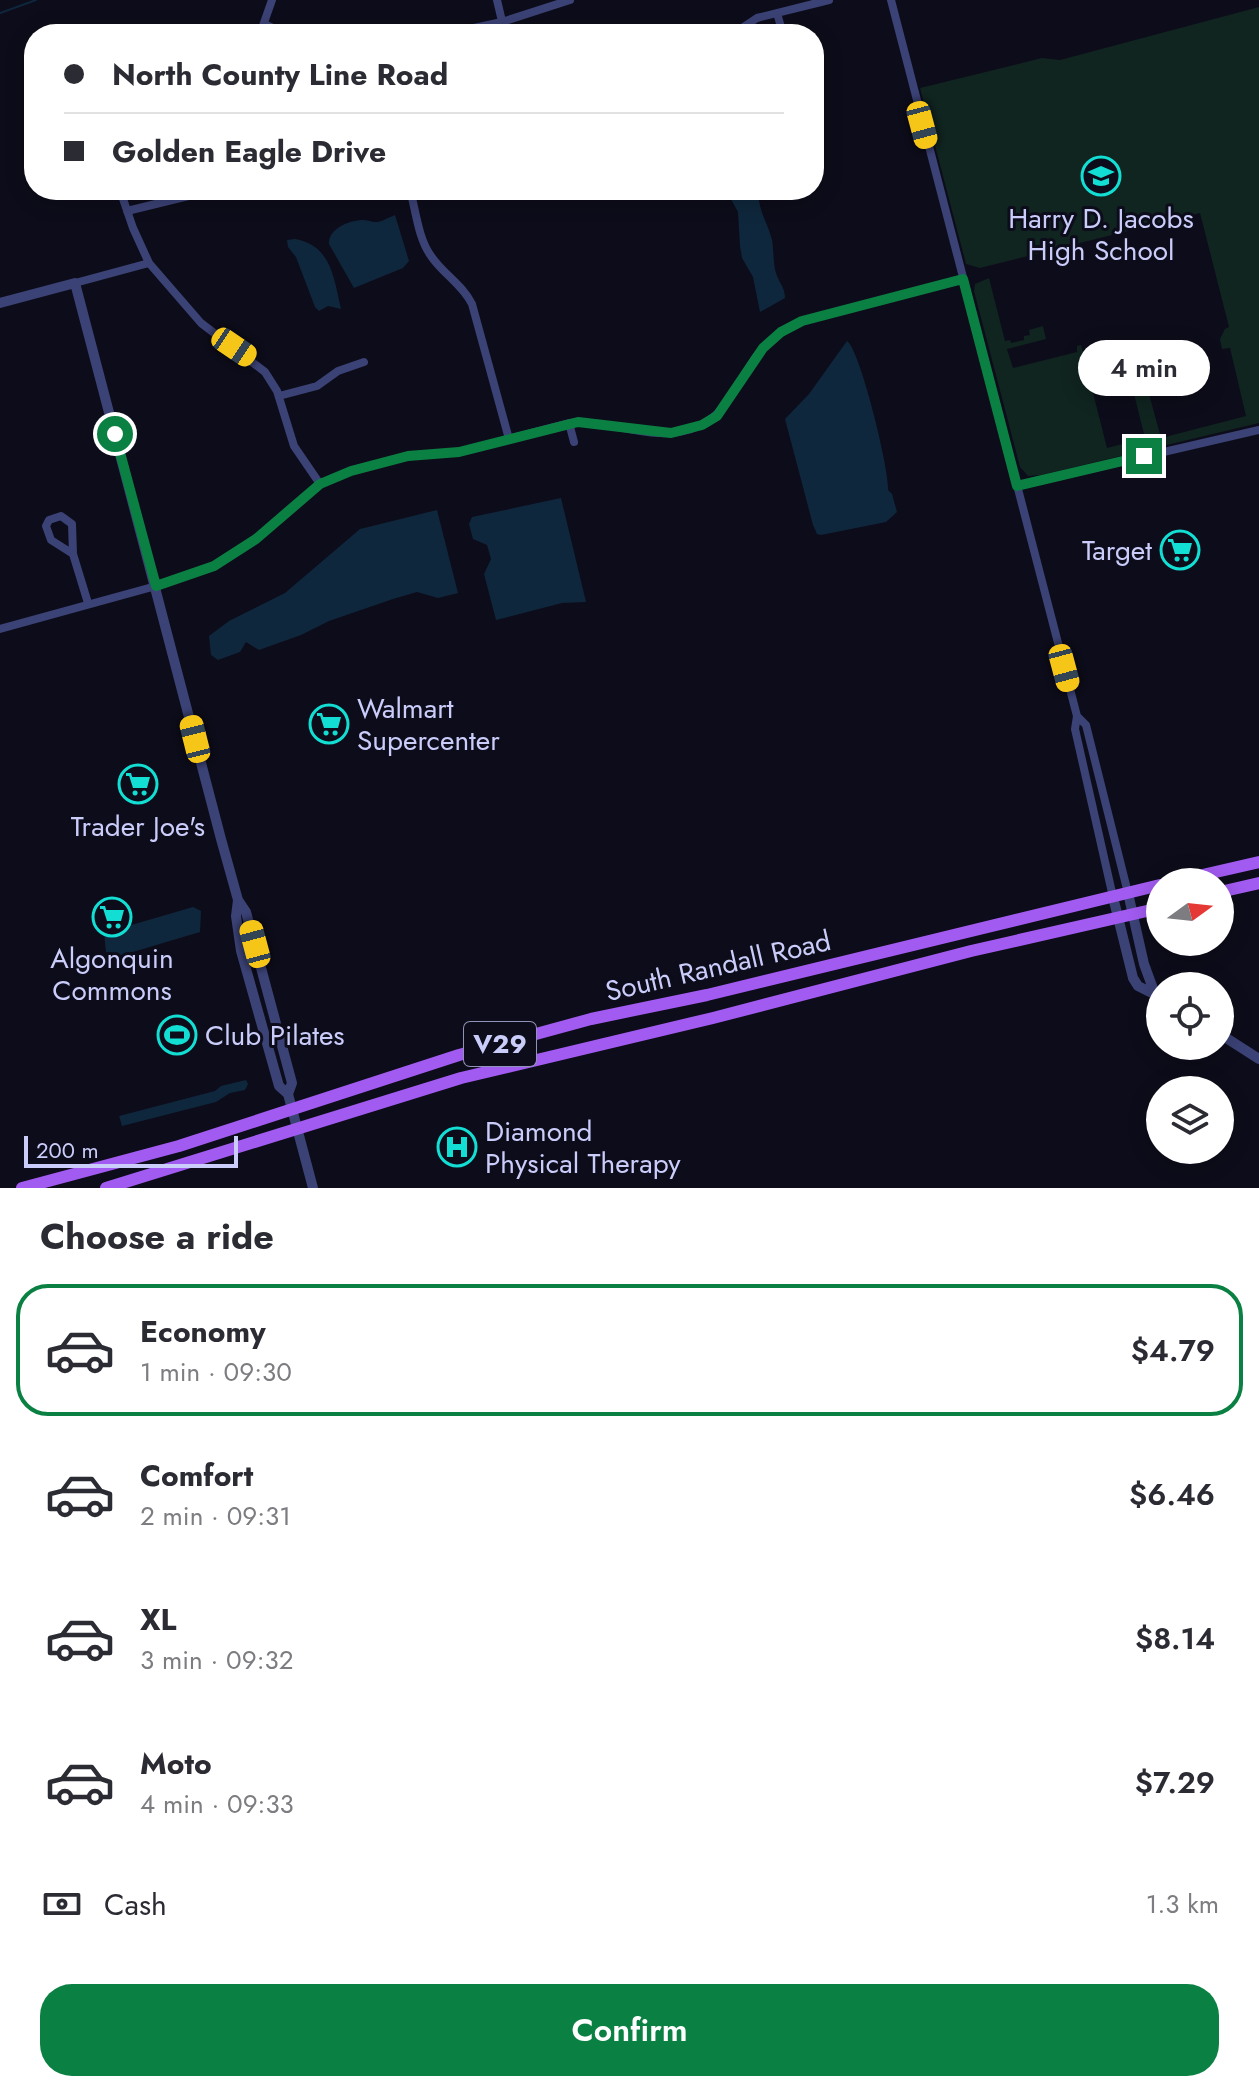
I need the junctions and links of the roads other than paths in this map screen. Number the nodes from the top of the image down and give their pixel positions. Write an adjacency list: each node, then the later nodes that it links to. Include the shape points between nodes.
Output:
1 (272, 0): 8 (street)
2 (497, 0): 7 (street)
3 (570, 0): 7 (street)
4 (829, 0): 6 (street)
5 (891, 0): 17 (street)
6 (777, 13): 10 (street); 11 (street)
7 (502, 22): 9 (street)
8 (264, 24)
9 (493, 24)
10 (748, 24)
11 (780, 24)
12 (123, 200): 15 (street)
13 (163, 200): 15 (street)
14 (413, 200): 24 (street, via 430,255 472,304)
15 (127, 211): 16 (street)
16 (149, 263): 18 (street); 21 (street, via 201,323 261,367)
17 (963, 279): 22 (street, via 790,327 763,348 717,416 702,425 671,433); 27 (street)
18 (75, 283): 19 (street); 29 (street)
19 (0, 303)
20 (364, 362): 21 (street, via 317,386)
21 (279, 396): 26 (street, via 294,446)
22 (569, 423): 24 (street); 25 (street)
23 (1259, 430): 27 (street)
24 (509, 439): 26 (street, via 459,452 394,459)
25 (574, 442)
26 (320, 484): 29 (street, via 238,551 211,567)
27 (1017, 486): 32 (street)
28 (73, 554): 28 (street, via 72,524 61,516 49,520 51,540); 30 (street)
29 (156, 586): 30 (street); 47 (street, via 238,900 241,951 279,1086)
30 (88, 603): 31 (street)
31 (0, 629)
32 (1077, 716): 38 (street, via 1086,725); 39 (street, via 1075,729)
33 (1259, 862): 34 (main road)
34 (1233, 868)
35 (1259, 883): 37 (main road)
36 (1146, 888): 38 (main road, South Randall Road / V29)
37 (1234, 889)
38 (1128, 893): 39 (main road, South Randall Road / V29); 41 (street)
39 (1113, 897): 42 (street); 47 (main road, South Randall Road / V29, via 591,1019)
40 (1146, 912): 41 (main road, South Randall Road / V29)
41 (1133, 915): 42 (main road, South Randall Road / V29); 43 (street)
42 (1117, 919): 44 (street, via 1133,978); 48 (main road, South Randall Road / V29, via 461,1078)
43 (1148, 972)
44 (1146, 990)
45 (1234, 1043): 46 (street)
46 (1259, 1059)
47 (292, 1109): 48 (street); 49 (main road, South Randall Road)
48 (297, 1130): 50 (main road, South Randall Road); 51 (street)
49 (22, 1188)
50 (106, 1188)
51 (313, 1188)

